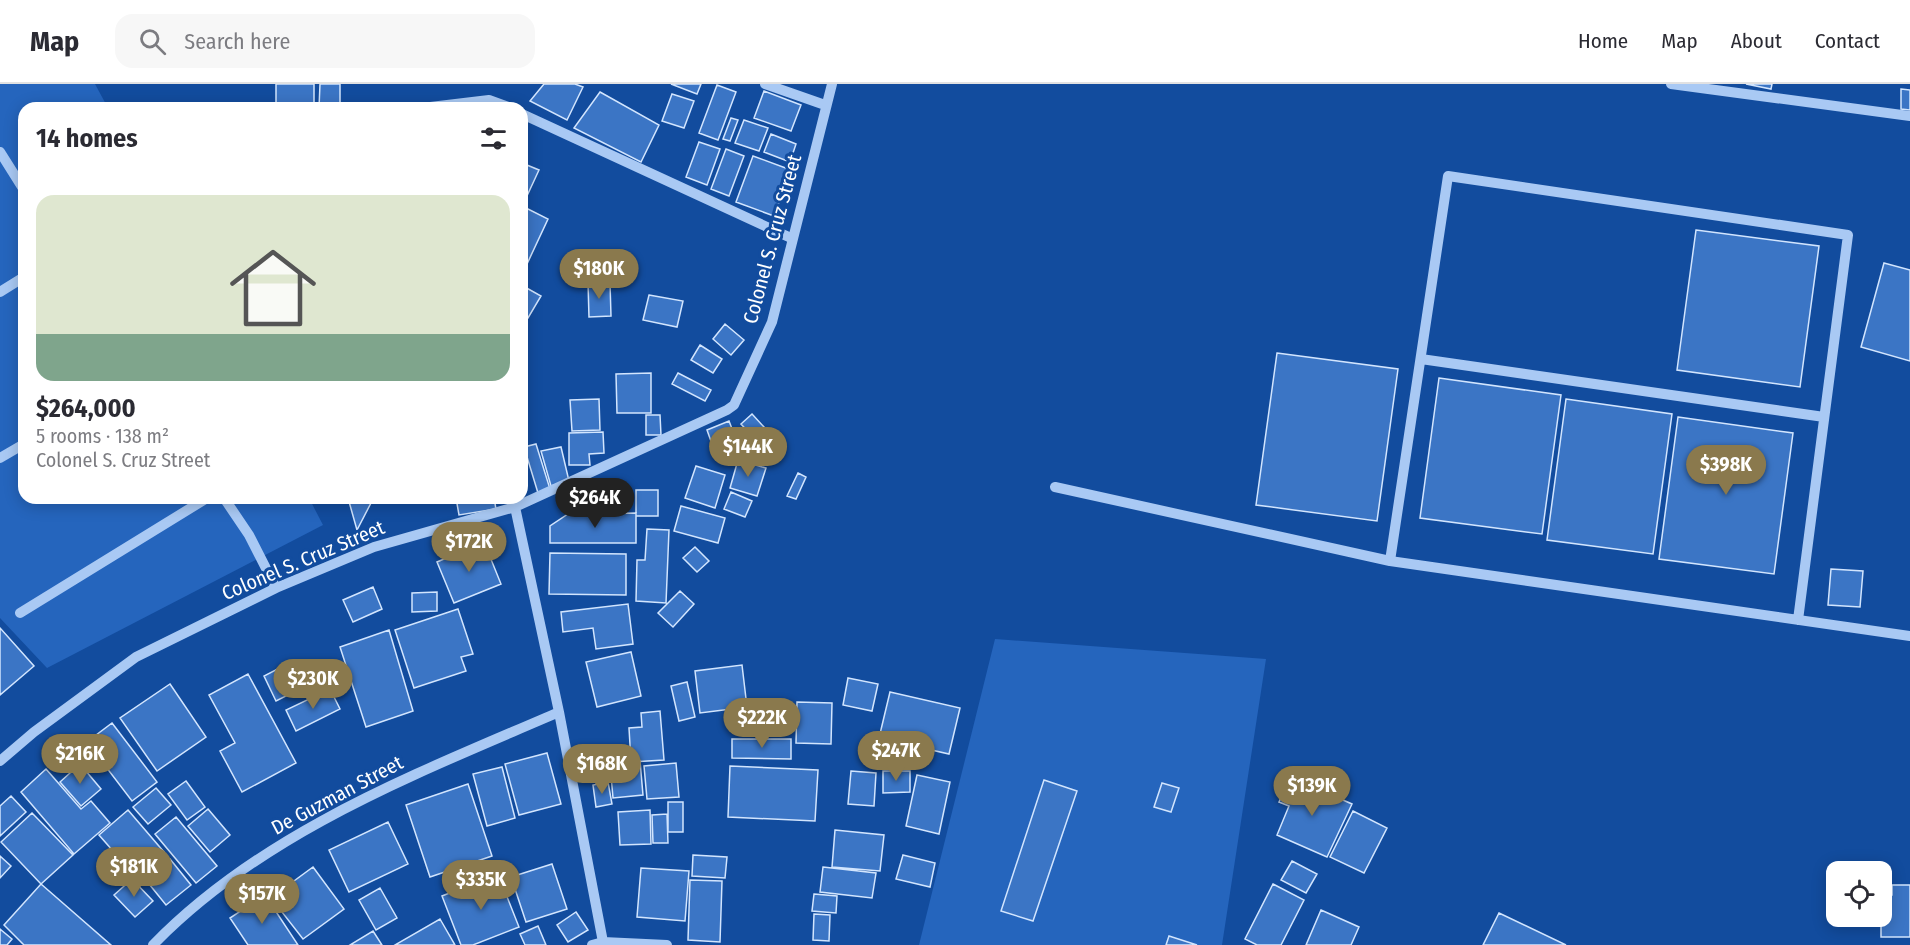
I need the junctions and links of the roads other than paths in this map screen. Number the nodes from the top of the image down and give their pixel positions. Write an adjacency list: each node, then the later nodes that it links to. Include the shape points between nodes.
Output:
1 (765, 84): 6 (street)
2 (832, 84): 6 (street, Colonel S. Cruz Street)
3 (1671, 84): 7 (street)
4 (472, 102): 5 (street)
5 (494, 102)
6 (825, 105): 11 (street, Colonel S. Cruz Street)
7 (1910, 116)
8 (528, 117): 11 (street)
9 (0, 152): 10 (street)
10 (18, 180)
11 (791, 238): 19 (street, Colonel S. Cruz Street, via 772,322 734,405)
12 (18, 281): 13 (street)
13 (0, 292)
14 (1421, 359): 15 (street); 15 (street, via 1449,176 1848,235); 24 (street)
15 (1824, 417): 27 (street)
16 (18, 448): 17 (street)
17 (0, 458)
18 (1055, 487): 24 (street)
19 (528, 501)
20 (197, 504): 26 (street)
21 (228, 504): 25 (street)
22 (521, 504): 23 (street, Colonel S. Cruz Street)
23 (515, 507): 25 (street, Colonel S. Cruz Street, via 374,547); 29 (street)
24 (1390, 561): 27 (street)
25 (276, 588): 30 (street, Colonel S. Cruz Street, via 136,657)
26 (20, 613)
27 (1798, 620): 28 (street)
28 (1910, 636)
29 (559, 712): 31 (street); 32 (street, De Guzman Street, via 372,793 262,856 202,901)
30 (0, 761)
31 (597, 943): 33 (street)
32 (153, 945)
33 (667, 945)

